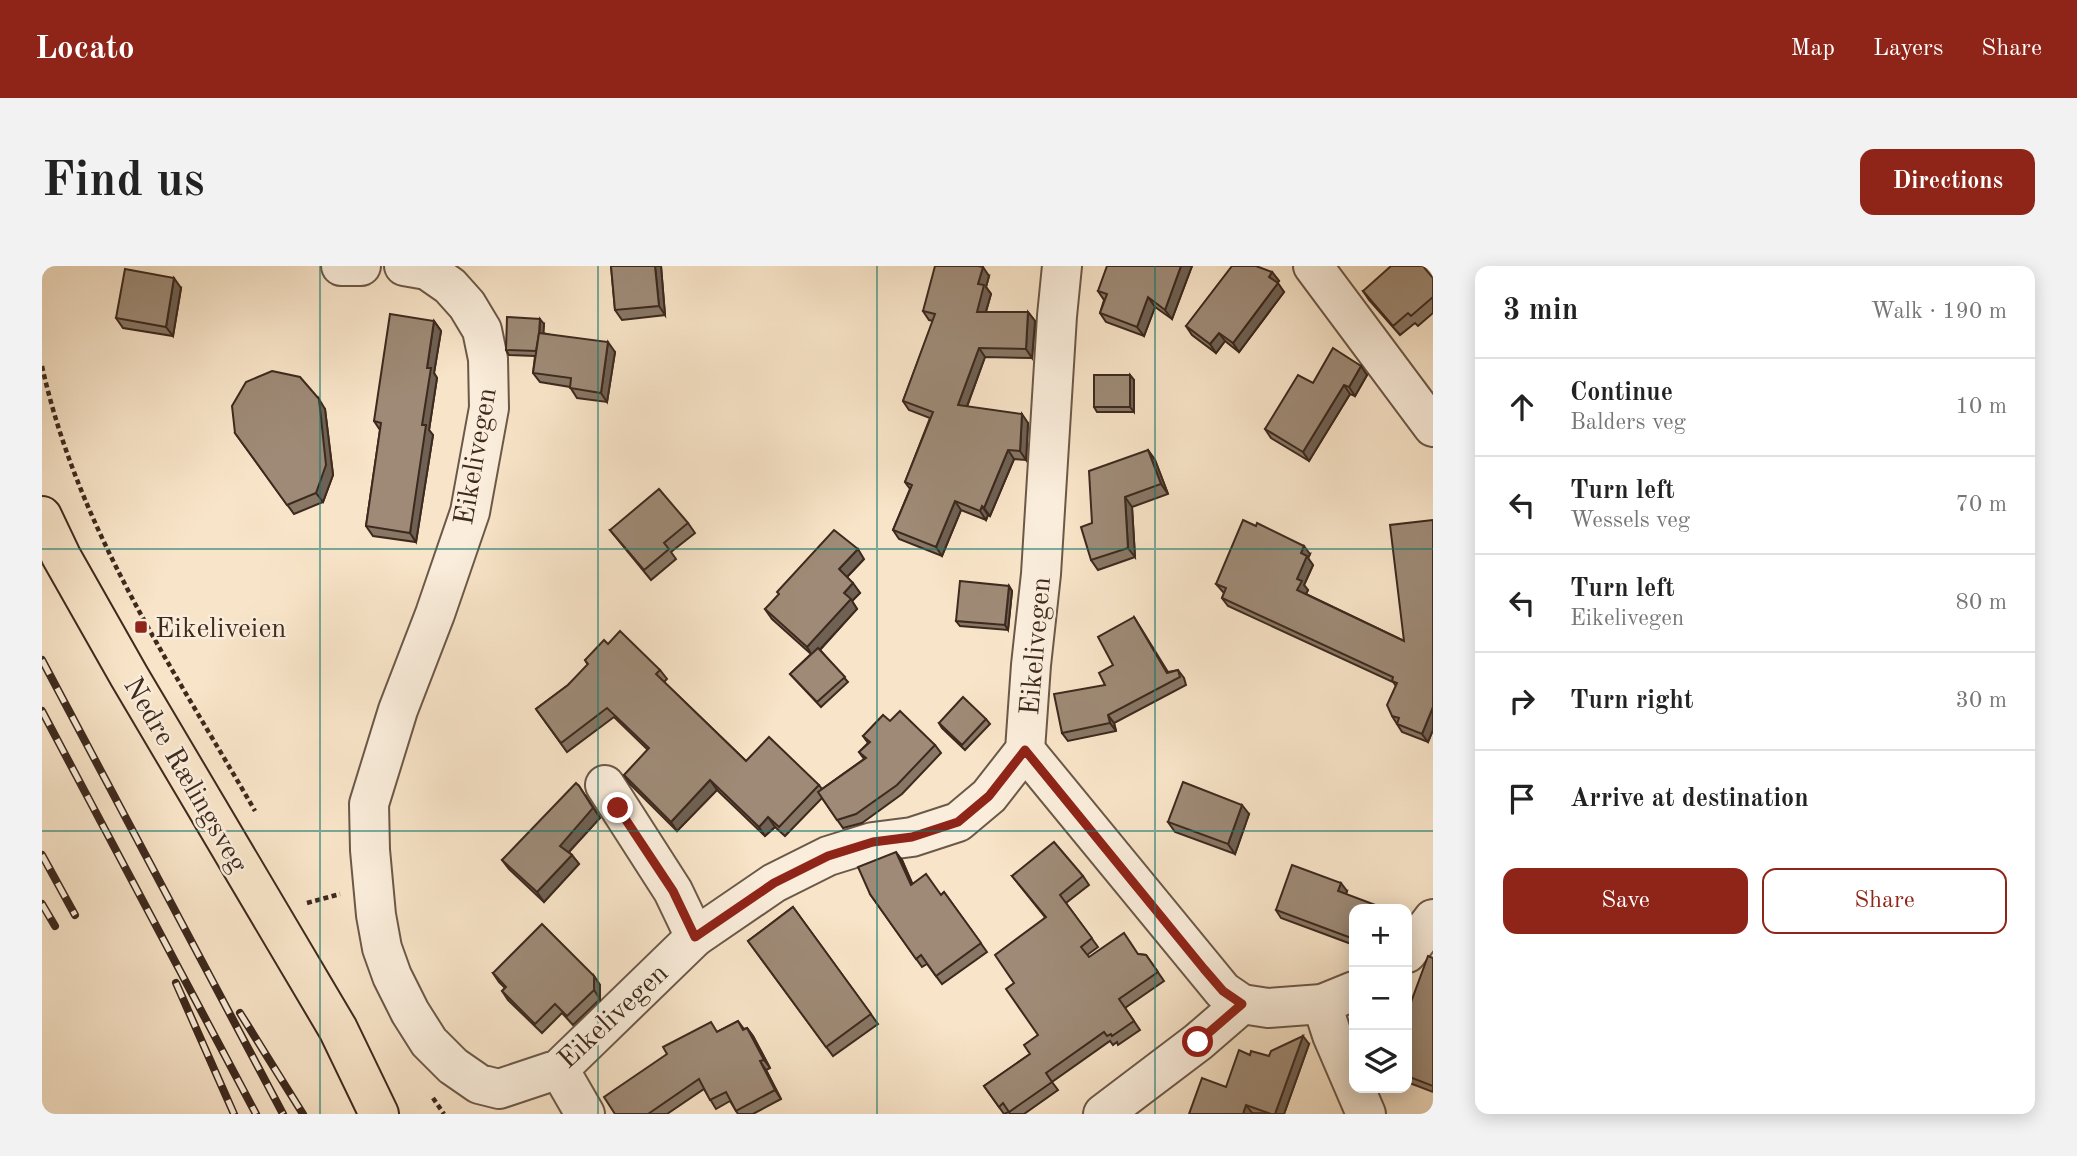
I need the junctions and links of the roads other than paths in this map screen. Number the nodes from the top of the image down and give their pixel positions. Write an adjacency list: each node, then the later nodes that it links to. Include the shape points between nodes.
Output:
1 (341, 266): 2 (street)
2 (360, 266)
3 (404, 266): 16 (street, Eikelivegen, via 427,270 450,286 482,330 488,359 488,408 470,512 369,804 373,888 382,948 410,1012 429,1042 479,1084 499,1089)
4 (1062, 266): 8 (street, Eikelivegen)
5 (1313, 266): 6 (street)
6 (1433, 427)
7 (42, 516): 15 (main road, Nedre Rælingsveg, via 129,676)
8 (1025, 750): 11 (street, Eikelivegen, via 989,796 958,822 828,856 774,883); 14 (street, via 1204,969)
9 (605, 785): 11 (street, via 673,891)
10 (1433, 919): 12 (street)
11 (695, 937): 16 (street, Eikelivegen)
12 (1412, 946)
13 (1338, 997): 14 (street, via 1268,1009); 21 (street, via 1332,1035)
14 (1242, 1004): 20 (street)
15 (338, 1028): 17 (main road, Nedre Rælingsveg); 18 (main road, Nedre Rælingsveg)
16 (559, 1069): 19 (street)
17 (418, 1104)
18 (379, 1114)
19 (585, 1114)
20 (1102, 1114)
21 (1366, 1114)

